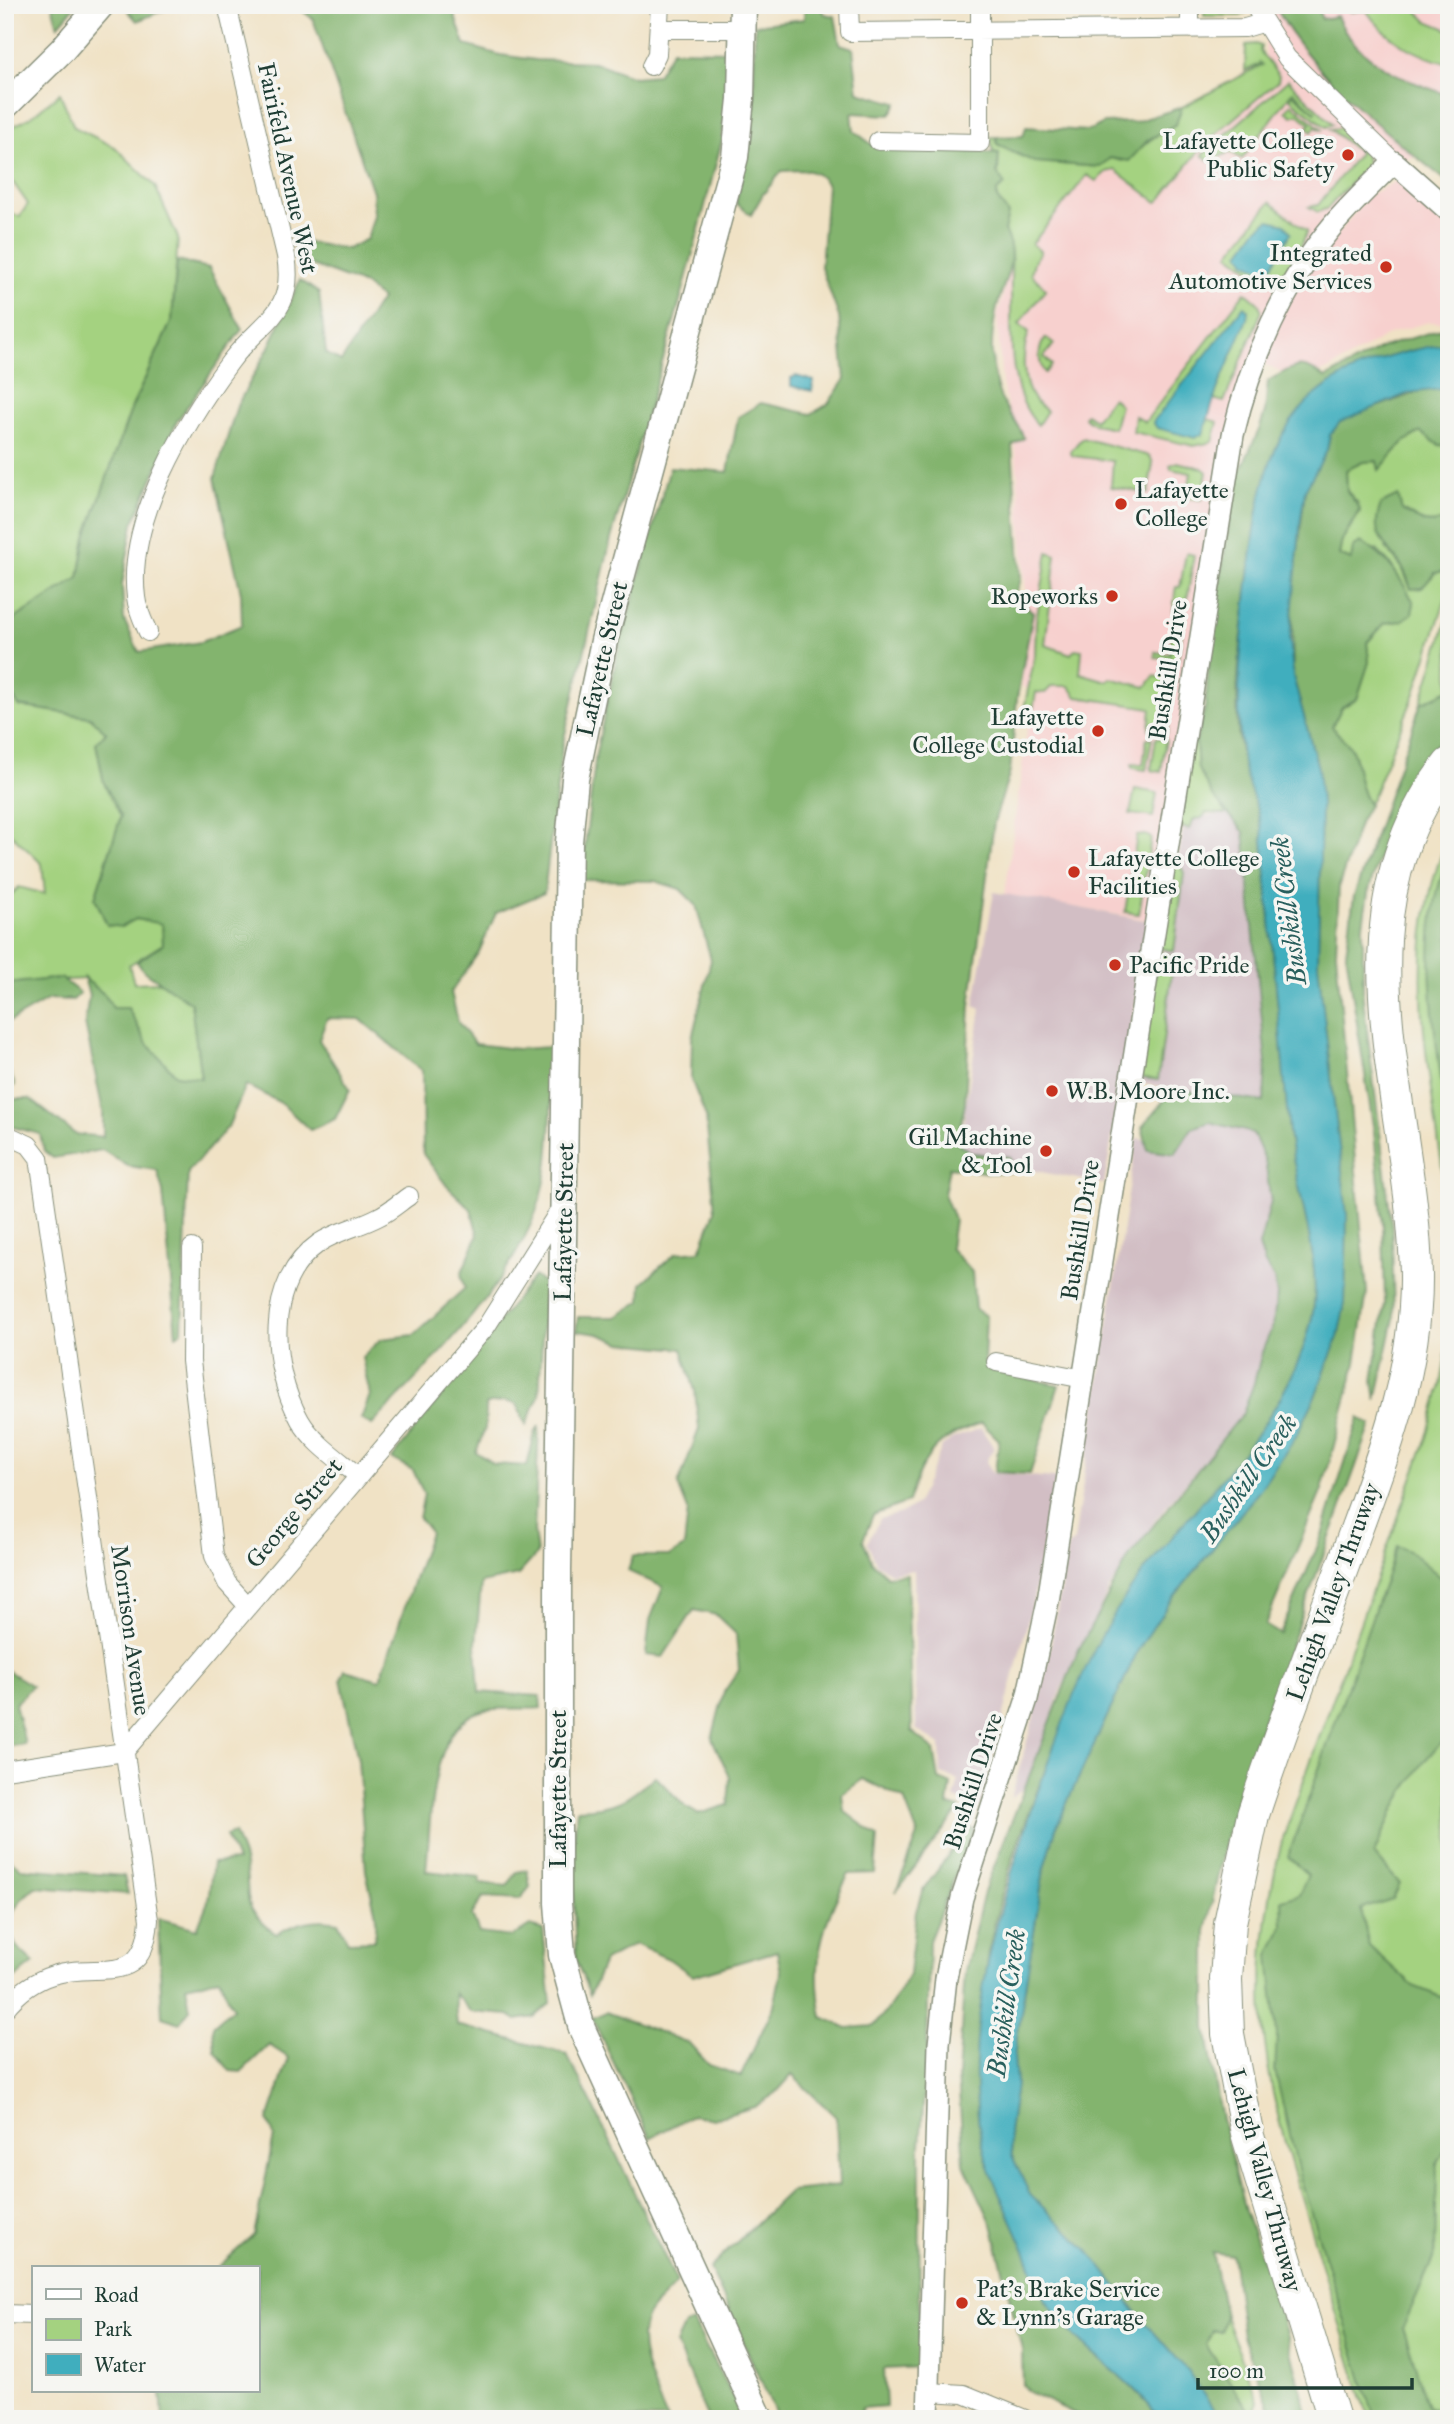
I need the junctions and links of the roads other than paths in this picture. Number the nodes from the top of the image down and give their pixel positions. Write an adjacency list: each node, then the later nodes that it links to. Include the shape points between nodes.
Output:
1 (101, 5): 14 (main road)
2 (227, 5): 18 (street, Fairifeld Avenue West, via 286,256 289,287 285,302 230,361 168,464 141,532 137,559 136,596)
3 (660, 5): 10 (street)
4 (849, 5): 12 (street, via 850,32)
5 (980, 5): 12 (street)
6 (1190, 5): 11 (street)
7 (1254, 5): 9 (street)
8 (743, 17): 10 (street); 23 (main road, Lafayette Street, via 735,157 604,641 575,779 569,842)
9 (1262, 23): 11 (street, via 1245,28); 16 (street, via 1300,72)
10 (659, 29): 13 (street)
11 (1191, 29): 12 (street)
12 (980, 31): 15 (street, via 980,143)
13 (651, 66)
14 (5, 106)
15 (878, 141)
16 (1394, 162): 17 (street); 26 (street, Bushkill Drive, via 1334,225 1302,270 1270,331 1236,423)
17 (1449, 211)
18 (148, 632)
19 (1449, 764): 38 (highway, Lehigh Valley Thruway, via 1405,842 1384,935 1386,1017 1414,1245 1411,1351 1384,1453 1253,1815 1239,1869 1227,1952 1228,2034 1238,2096)
20 (1449, 801): 39 (highway, Lehigh Valley Thruway, via 1418,868 1404,946 1407,1015 1433,1244 1435,1293 1429,1359 1401,1460 1266,1836 1246,1945 1246,2021 1256,2095)
21 (5, 1134): 29 (street, Morrison Avenue, via 29,1145 39,1158)
22 (409, 1196): 27 (street, via 378,1217 319,1244 298,1263 282,1292 277,1324 288,1395 317,1441)
23 (564, 1204): 27 (street, George Street, via 486,1327); 35 (main road, Lafayette Street, via 558,1572 562,1955 572,2003 594,2059)
24 (192, 1248): 28 (street, via 191,1362 214,1556 227,1583)
25 (996, 1362): 26 (street)
26 (1084, 1379): 34 (street, Bushkill Drive, via 1038,1656 1002,1783 965,1888 946,1978 939,2043)
27 (358, 1476): 28 (street, George Street)
28 (247, 1605): 29 (street, George Street)
29 (124, 1752): 30 (street); 31 (street, Morrison Avenue, via 149,1920 143,1951 117,1970 54,1974 29,1985)
30 (5, 1770)
31 (5, 2009)
32 (5, 2314): 33 (street)
33 (32, 2315)
34 (929, 2392): 36 (street, Bushkill Drive); 37 (street, via 964,2394)
35 (760, 2419)
36 (928, 2419)
37 (1025, 2419)
38 (1334, 2419)
39 (1351, 2419)

